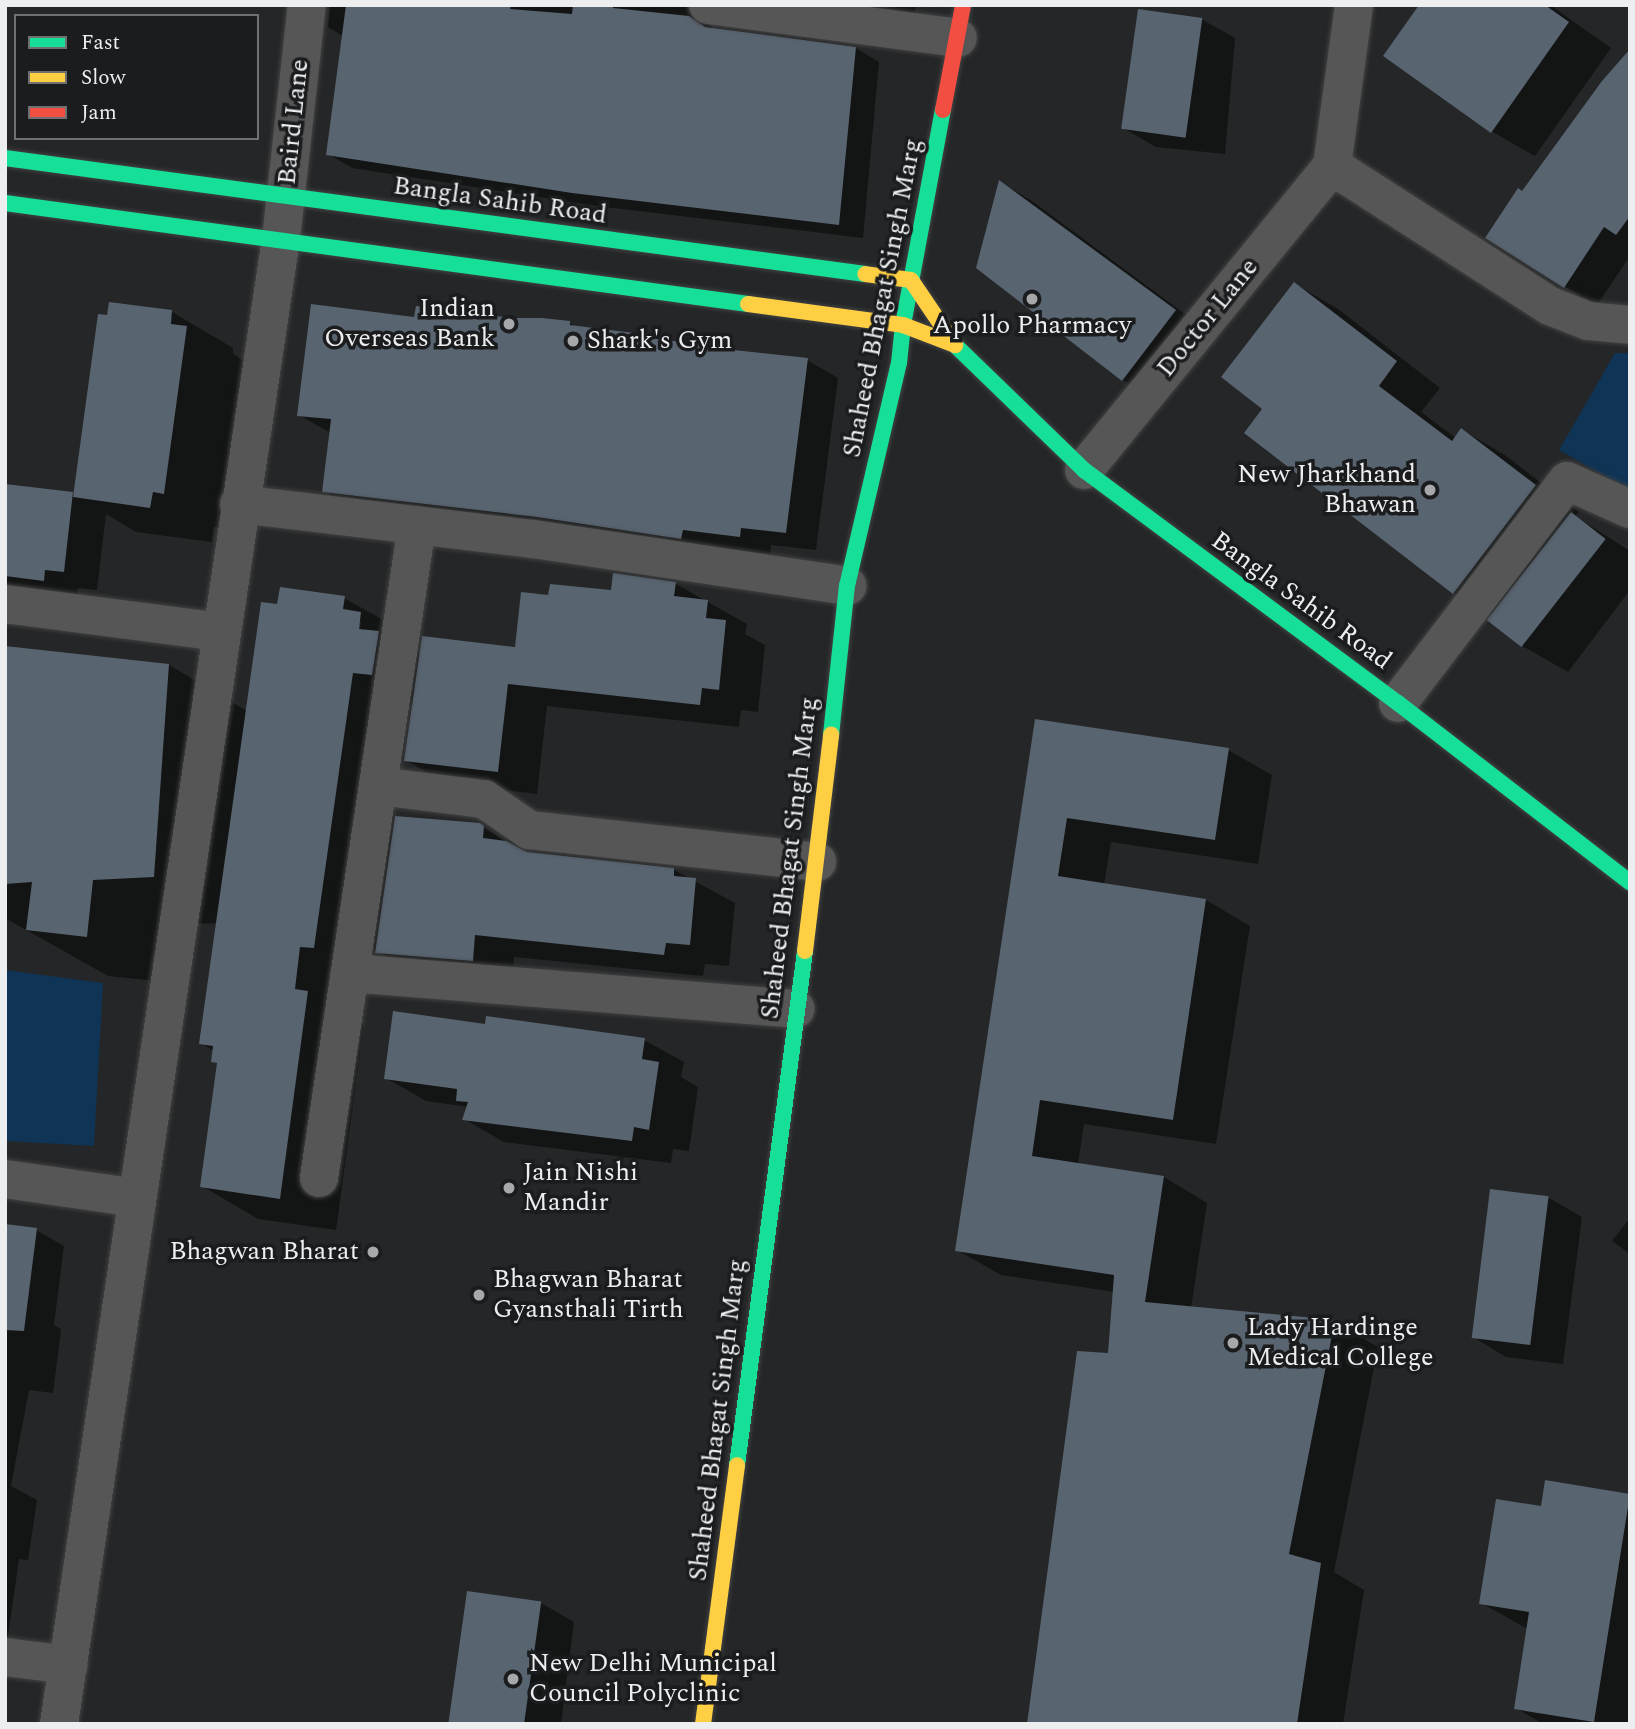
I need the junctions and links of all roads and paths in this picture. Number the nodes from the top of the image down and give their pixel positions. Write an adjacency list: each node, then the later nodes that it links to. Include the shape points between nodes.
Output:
1 (307, 5): 7 (street, Baird Lane)
2 (708, 5): 4 (street)
3 (1354, 5): 6 (street)
4 (960, 21): 10 (street, Shaheed Bhagat Singh Marg)
5 (5, 158): 7 (street, Bangla Sahib Road)
6 (1332, 166): 12 (street, via 1550,306 1588,321); 14 (street, Doctor Lane)
7 (286, 197): 9 (street, Baird Lane); 10 (street, Bangla Sahib Road)
8 (5, 203): 9 (street, Bangla Sahib Road)
9 (281, 239): 11 (street, Bangla Sahib Road); 15 (street, Baird Lane)
10 (911, 280): 11 (street, Shaheed Bhagat Singh Marg); 13 (street, Bangla Sahib Road)
11 (903, 325): 13 (street, Bangla Sahib Road); 18 (street, Shaheed Bhagat Singh Marg, via 899,363)
12 (1630, 325)
13 (955, 345): 14 (street, Bangla Sahib Road)
14 (1084, 470): 21 (street, Bangla Sahib Road)
15 (239, 504): 17 (street); 20 (street, Baird Lane)
16 (1630, 509): 21 (street, via 1567,481)
17 (416, 525): 18 (street); 22 (street)
18 (847, 586): 23 (street, Shaheed Bhagat Singh Marg)
19 (5, 604): 20 (street)
20 (220, 632): 29 (street, Baird Lane)
21 (1398, 703): 24 (street, Bangla Sahib Road)
22 (378, 786): 23 (street, via 484,799 529,830); 25 (street)
23 (817, 862): 26 (street, Shaheed Bhagat Singh Marg)
24 (1630, 882)
25 (350, 973): 26 (street); 27 (street)
26 (796, 1009): 33 (street, Shaheed Bhagat Singh Marg)
27 (319, 1178)
28 (5, 1179): 29 (street)
29 (137, 1198): 31 (street, Baird Lane)
30 (5, 1657): 31 (street)
31 (68, 1665): 32 (street, Baird Lane)
32 (59, 1724)
33 (703, 1724)

